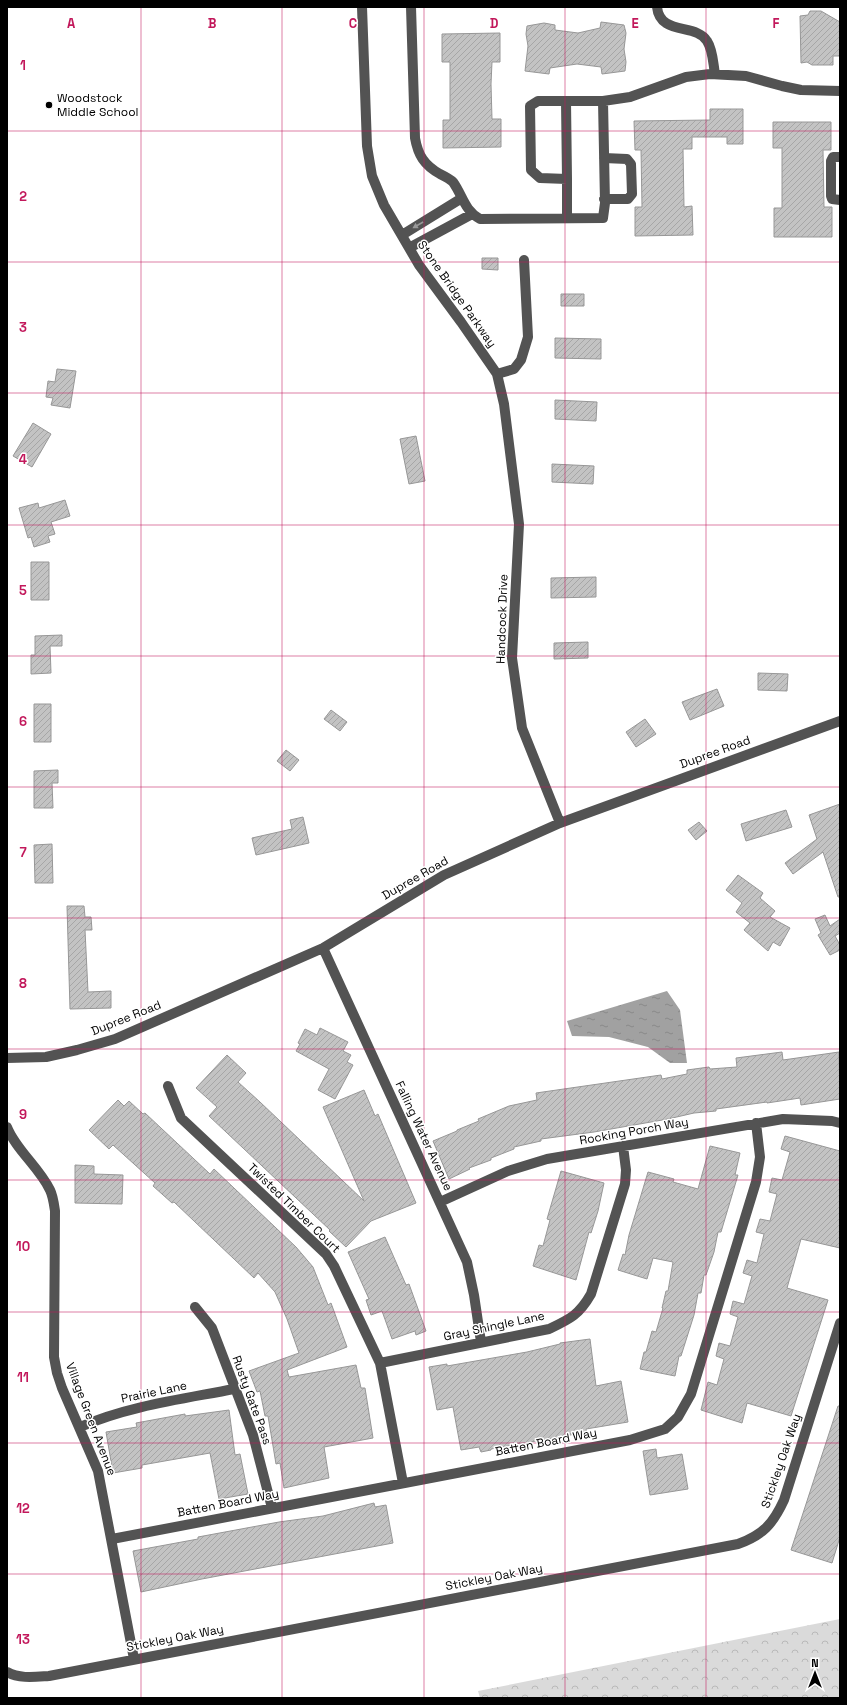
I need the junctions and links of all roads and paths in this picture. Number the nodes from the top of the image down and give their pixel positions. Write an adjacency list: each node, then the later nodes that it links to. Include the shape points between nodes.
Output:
1 (362, 7): 16 (street, Stone Bridge Parkway, via 367,146 372,176 384,205)
2 (411, 7): 11 (street, via 417,150 429,167 452,181)
3 (657, 7): 4 (street, via 660,17 668,24 699,33 707,40)
4 (715, 74): 5 (street, via 746,76 801,90); 7 (street, via 686,77 630,97)
5 (840, 91)
6 (566, 101): 7 (street); 10 (street); 10 (street, via 538,101 530,106 531,170 540,178)
7 (603, 101): 9 (street)
8 (840, 157): 13 (street, via 833,157 831,161 832,200)
9 (604, 158): 12 (street); 12 (street, via 626,159 631,164 632,194 628,199)
10 (566, 179): 15 (street)
11 (462, 198): 14 (street); 16 (street, one-way to 16)
12 (604, 199): 15 (street, via 603,218)
13 (840, 200)
14 (472, 214): 15 (street, via 480,219); 17 (street)
15 (567, 218)
16 (402, 234): 17 (street, Stone Bridge Parkway)
17 (410, 248): 19 (street, Stone Bridge Parkway, via 419,265)
18 (524, 260): 19 (street, via 528,337 521,360 514,369)
19 (497, 374): 20 (street, Stone Bridge Parkway)
20 (509, 433): 22 (street, Handcock Drive, via 519,524 512,658 522,728)
21 (840, 721): 22 (street, Dupree Road)
22 (560, 823): 23 (street, Dupree Road, via 444,875)
23 (324, 948): 24 (street, Dupree Road, via 115,1038 46,1057); 30 (street, Falling Water Avenue)
24 (7, 1058)
25 (168, 1086): 34 (street, Twisted Timber Court, via 181,1118 326,1254)
26 (756, 1123): 27 (street, Rocking Porch Way, via 783,1119); 29 (street, Rocking Porch Way); 37 (street, Batten Board Way, via 760,1157 756,1182 691,1394 678,1417 665,1429 630,1440)
27 (840, 1123)
28 (7, 1127): 36 (street, Village Green Avenue, via 11,1137 50,1190 55,1211 54,1356 62,1388)
29 (623, 1146): 30 (street, Rocking Porch Way, via 527,1164); 33 (street, Gray Shingle Lane, via 625,1184 591,1294 583,1308 566,1321 549,1329)
30 (440, 1202): 33 (street, Falling Water Avenue, via 467,1262)
31 (195, 1307): 35 (street, Rusty Gate Pass, via 212,1328)
32 (840, 1323): 40 (street, Stickley Oak Way, via 784,1500 766,1529 752,1539 738,1544)
33 (481, 1342): 34 (street, Gray Shingle Lane)
34 (380, 1363): 37 (street, Twisted Timber Court)
35 (234, 1389): 36 (street, Prairie Lane, via 104,1416); 38 (street, Rusty Gate Pass, via 253,1435)
36 (80, 1427): 39 (street, Village Green Avenue, via 98,1471)
37 (403, 1483): 38 (street, Batten Board Way)
38 (272, 1508): 39 (street, Batten Board Way)
39 (112, 1538): 40 (street, Village Green Avenue)
40 (134, 1659): 41 (street, Stickley Oak Way, via 31,1678 14,1676)
41 (7, 1672)

